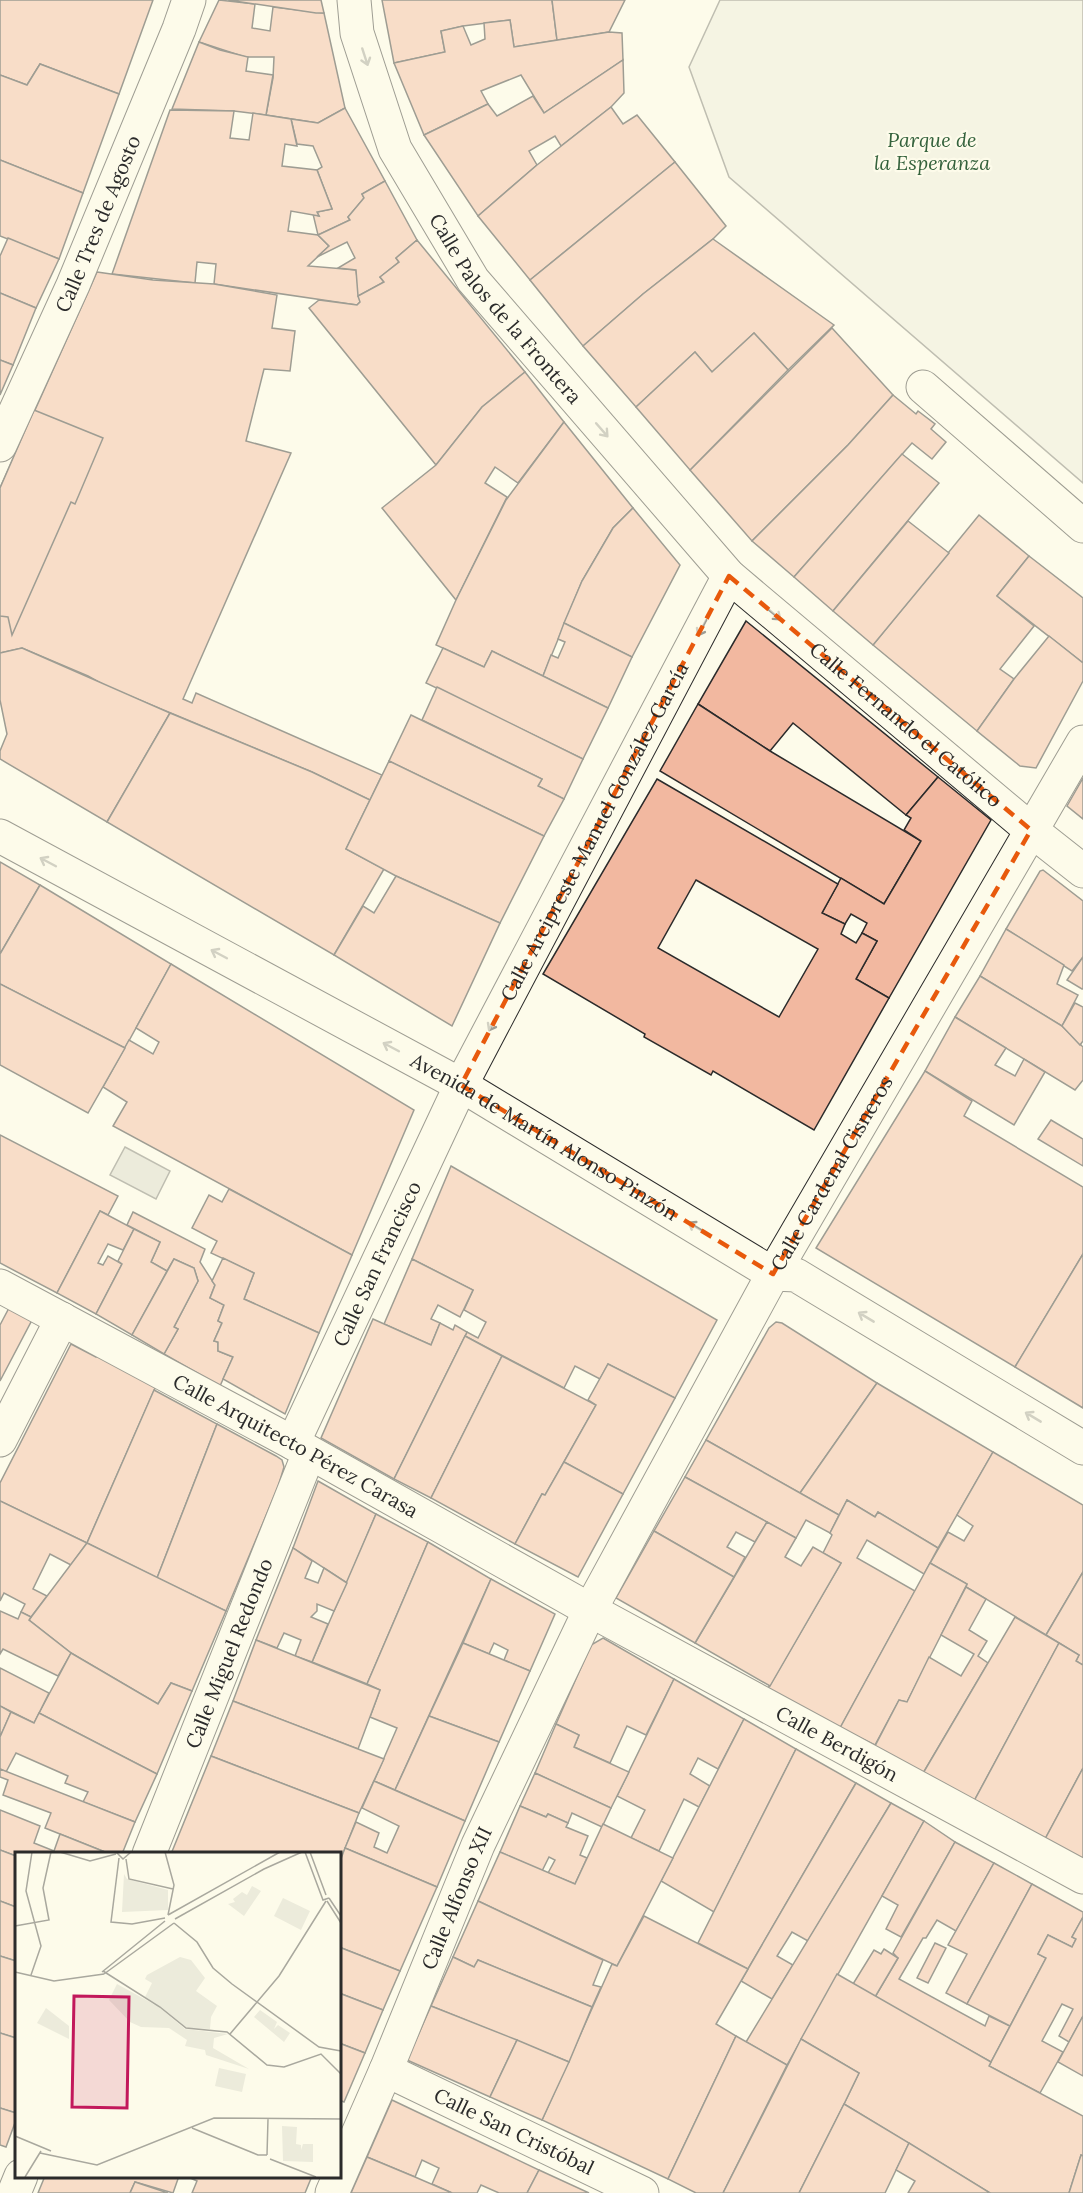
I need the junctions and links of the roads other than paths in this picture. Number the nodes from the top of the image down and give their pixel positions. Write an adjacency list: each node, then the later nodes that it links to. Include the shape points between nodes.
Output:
1 (189, 0): 4 (street, Calle Tres de Agosto, via 73,285)
2 (354, 0): 6 (street, Calle Palos de la Frontera, one-way to 6, via 357,33 395,149 473,280)
3 (923, 387): 5 (street)
4 (0, 445)
5 (1083, 526)
6 (729, 576): 8 (street, Calle Fernando el Católico, one-way to 8); 11 (street, Calle Arcipreste Manuel González García, one-way to 11)
7 (1083, 742): 8 (street, Calle Cardenal Cisneros)
8 (1031, 830): 10 (street, Calle Fernando el Católico); 12 (street, Calle Cardenal Cisneros)
9 (0, 836): 11 (street, Avenida de Martín Alonso Pinzón, one-way to 9)
10 (1083, 871)
11 (461, 1085): 12 (street, Avenida de Martín Alonso Pinzón, one-way to 11); 16 (street, Calle San Francisco)
12 (773, 1274): 17 (street, Avenida de Martín Alonso Pinzón, one-way to 12, via 796,1275); 18 (street, Calle Cardenal Cisneros)
13 (0, 1286): 14 (street, Calle Arquitecto Pérez Carasa)
14 (62, 1319): 15 (street); 16 (street, Calle Arquitecto Pérez Carasa)
15 (0, 1440)
16 (301, 1448): 18 (street, Calle Arquitecto Pérez Carasa); 19 (street, Calle Miguel Redondo)
17 (1083, 1448)
18 (590, 1610): 20 (street, Calle Berdigón); 21 (street, Calle Alfonso XII, via 478,1845)
19 (150, 1852)
20 (1083, 1877)
21 (386, 2070): 22 (street, Calle Alfonso XII); 27 (street, Calle San Cristóbal)
22 (340, 2175)
23 (20, 2178): 25 (street)
24 (339, 2178): 26 (street, Calle Alfonso XII)
25 (14, 2193)
26 (332, 2193)
27 (642, 2193)

